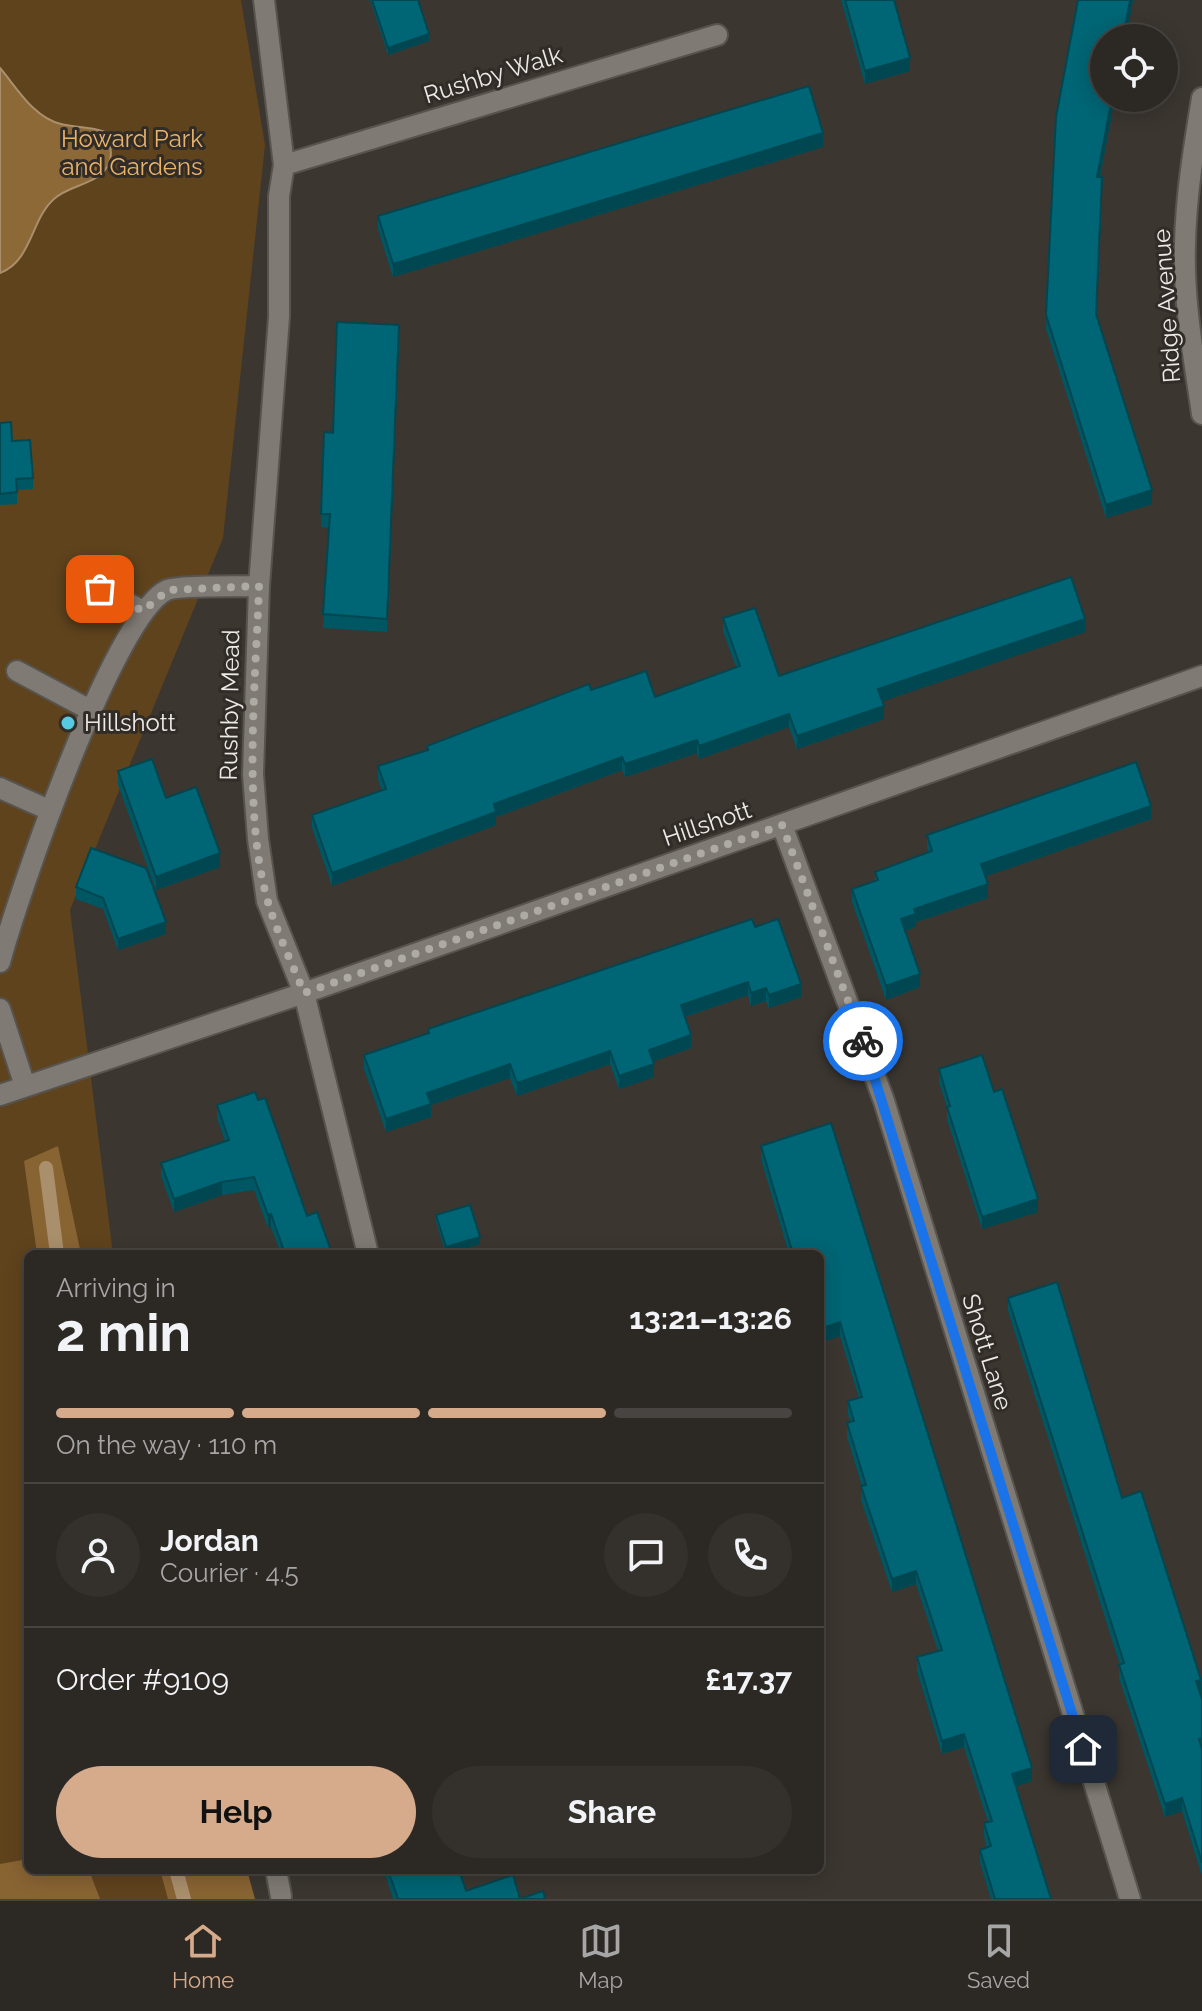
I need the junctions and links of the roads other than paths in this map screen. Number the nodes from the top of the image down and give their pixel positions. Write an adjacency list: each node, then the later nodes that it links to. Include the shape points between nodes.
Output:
1 (264, 0): 4 (street, Rushby Mead)
2 (717, 35): 4 (street, Rushby Walk)
3 (1202, 98): 5 (street, Ridge Avenue, via 1184,247)
4 (284, 165): 7 (street, Rushby Mead, via 279,317)
5 (1202, 414)
6 (79, 578): 8 (street)
7 (259, 586): 8 (street, via 168,590); 17 (street, Rushby Mead, via 253,774 258,839 267,901)
8 (143, 611): 11 (street)
9 (17, 671): 11 (street)
10 (1202, 676): 14 (street, Hillshott)
11 (92, 711): 13 (street)
12 (0, 788): 13 (street)
13 (49, 810): 15 (street)
14 (782, 825): 17 (street, Hillshott); 24 (street, Shott Lane, via 884,1101)
15 (6, 920): 16 (street)
16 (0, 962)
17 (304, 993): 19 (street, Hillshott); 21 (street, Rushby Mead)
18 (0, 1009): 19 (street)
19 (25, 1086): 20 (street, Hillshott)
20 (0, 1095)
21 (367, 1250)
22 (277, 1874): 23 (street)
23 (281, 1896)
24 (1130, 1899)

